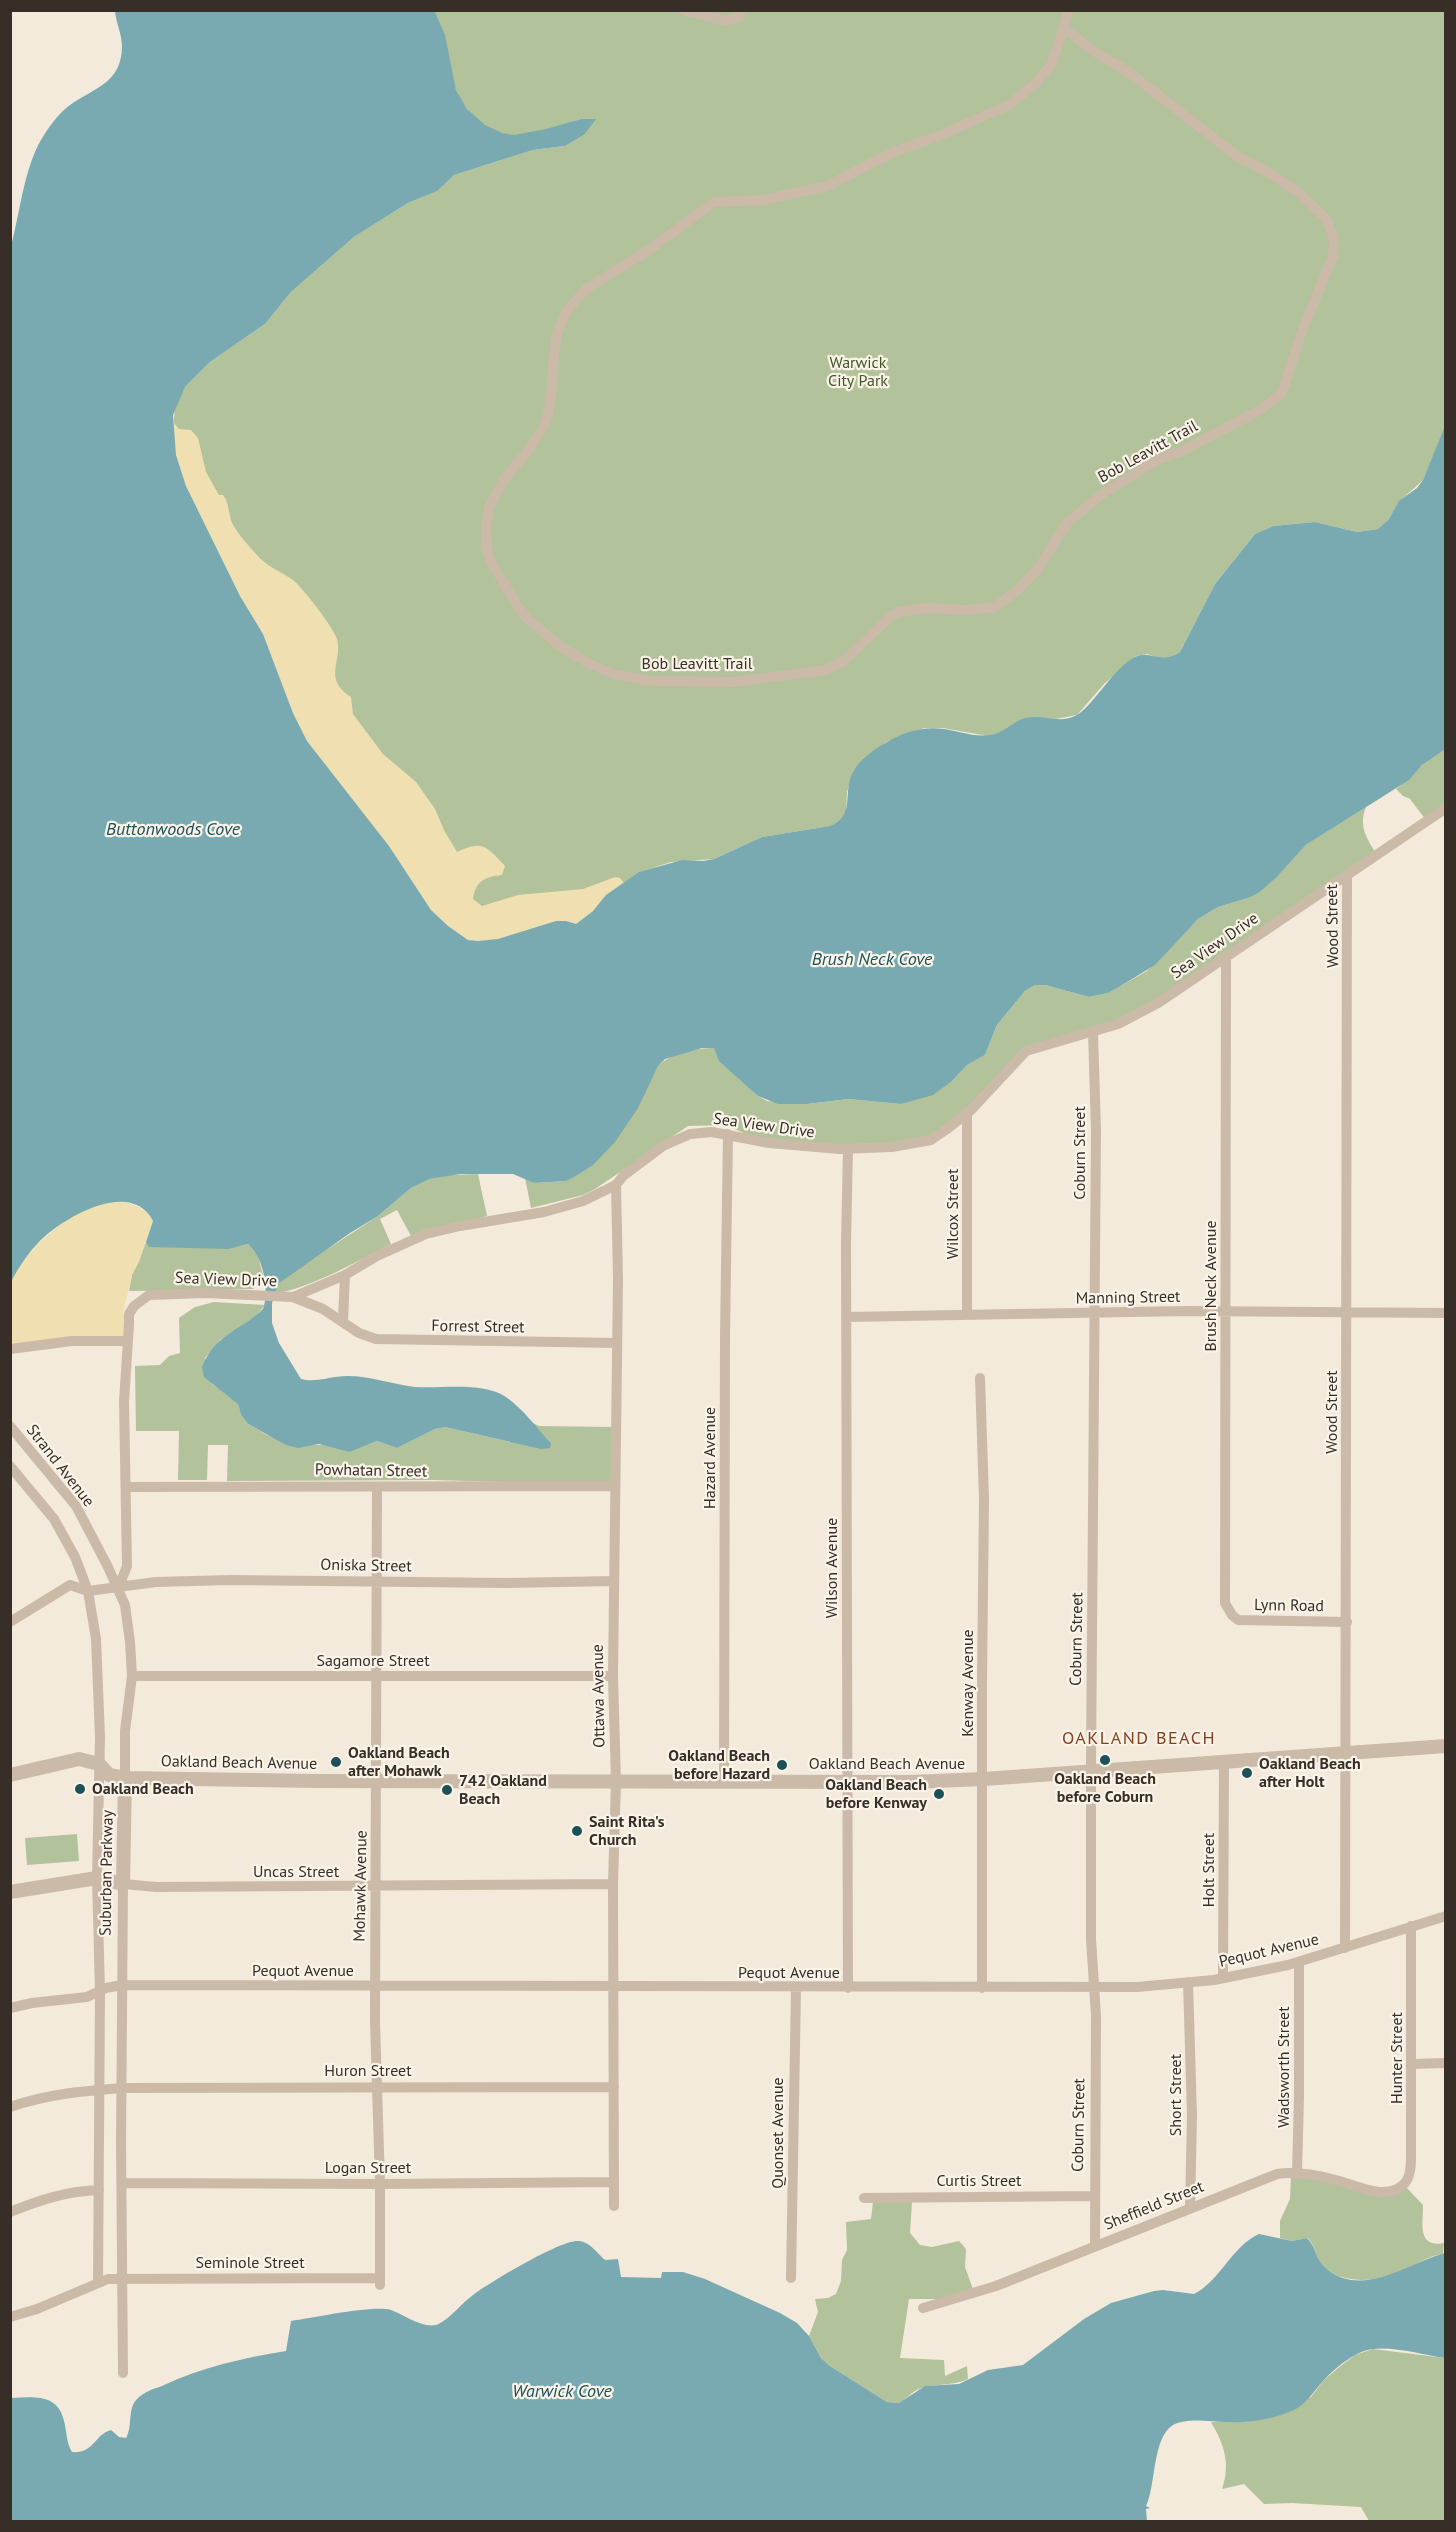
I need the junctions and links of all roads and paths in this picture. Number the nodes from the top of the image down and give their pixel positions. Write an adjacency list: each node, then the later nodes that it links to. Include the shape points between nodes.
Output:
1 (683, 10): 2 (street, via 724,21 739,17)
2 (741, 10)
3 (1069, 10): 4 (street, Bob Leavitt Trail)
4 (1065, 28): 4 (street, Bob Leavitt Trail, via 1052,64 1009,105 894,152 827,186 763,200 714,202 649,250 586,289 574,302 557,333 546,422 498,488 486,519 492,564 519,608 545,635 588,663 614,674 651,681 734,682 826,670 844,661 900,612 995,607 1038,569 1067,523 1102,494 1159,459 1262,410 1282,393 1333,256 1334,238 1327,220 1298,192 1237,156)
5 (1446, 808): 6 (street, Sea View Drive)
6 (1347, 876): 7 (street, Sea View Drive); 16 (street, Wood Street)
7 (1226, 956): 8 (street, Sea View Drive, via 1137,1015); 15 (street, Brush Neck Avenue)
8 (1093, 1032): 9 (street, Sea View Drive, via 1026,1051); 19 (street, Coburn Street)
9 (968, 1113): 11 (street, Sea View Drive, via 931,1140); 18 (street, Wilcox Street)
10 (728, 1134): 11 (street, Sea View Drive, via 769,1143); 12 (street, Sea View Drive, via 705,1132 674,1140); 51 (street, Hazard Avenue)
11 (848, 1149): 20 (street, Wilson Avenue)
12 (616, 1185): 13 (street, Sea View Drive, via 559,1208 426,1234); 23 (street, Ottawa Avenue)
13 (345, 1275): 14 (street, Sea View Drive); 21 (street)
14 (293, 1297): 21 (street, Forrest Street); 22 (street, Sea View Drive, via 149,1295 138,1301 129,1314)
15 (1226, 1311): 16 (street, Manning Street); 19 (street, Manning Street); 35 (street, Brush Neck Avenue, via 1225,1603)
16 (1347, 1312): 17 (street, Manning Street); 37 (street, Wood Street)
17 (1446, 1313)
18 (968, 1314): 19 (street, Manning Street); 20 (street, Manning Street)
19 (1094, 1314): 45 (street, Coburn Street)
20 (846, 1317): 52 (street, Wilson Avenue)
21 (343, 1322): 23 (street, Forrest Street, via 367,1336 402,1341)
22 (128, 1341): 24 (street, via 72,1341); 29 (street, via 124,1402)
23 (617, 1343): 28 (street, Ottawa Avenue)
24 (10, 1349)
25 (980, 1378): 48 (street, Kenway Avenue)
26 (10, 1426): 33 (street, Strand Avenue, via 76,1506)
27 (10, 1466): 34 (street, via 54,1519)
28 (614, 1486): 30 (street, Powhatan Street); 32 (street, Ottawa Avenue)
29 (127, 1487): 30 (street, Powhatan Street); 33 (street, via 127,1566)
30 (377, 1488): 31 (street, Mohawk Avenue)
31 (377, 1581): 32 (street, Oniska Street); 33 (street, Oniska Street, via 156,1582); 39 (street, Mohawk Avenue)
32 (614, 1581): 40 (street, Ottawa Avenue)
33 (118, 1589): 34 (street, Oniska Street); 38 (street, Suburban Parkway, via 130,1642)
34 (88, 1591): 36 (street, Oniska Street, via 70,1586); 44 (street, Suburban Parkway, via 96,1638)
35 (1232, 1615): 37 (street, Lynn Road, via 1251,1621)
36 (10, 1622)
37 (1347, 1622): 42 (street, Wood Street)
38 (132, 1676): 39 (street, Sagamore Street); 47 (street, Suburban Parkway)
39 (378, 1676): 40 (street, Sagamore Street); 49 (street, Mohawk Avenue)
40 (613, 1676): 50 (street, Ottawa Avenue)
41 (1446, 1746): 42 (street, Oakland Beach Avenue)
42 (1346, 1752): 43 (street, Oakland Beach Avenue); 60 (street, Wood Street)
43 (1224, 1762): 45 (street, Oakland Beach Avenue); 62 (street, Holt Street)
44 (99, 1764): 46 (street, Oakland Beach Avenue, via 79,1759); 47 (street, Oakland Beach Avenue, via 109,1775); 53 (street, Suburban Parkway)
45 (1091, 1771): 48 (street, Oakland Beach Avenue); 70 (street, Coburn Street)
46 (10, 1775)
47 (124, 1778): 49 (street, Oakland Beach Avenue); 54 (street, Suburban Parkway)
48 (984, 1779): 52 (street, Oakland Beach Avenue); 69 (street, Kenway Avenue)
49 (377, 1781): 50 (street, Oakland Beach Avenue); 56 (street, Mohawk Avenue)
50 (616, 1781): 51 (street, Oakland Beach Avenue); 55 (street, Ottawa Avenue)
51 (724, 1781): 52 (street, Oakland Beach Avenue)
52 (847, 1781): 68 (street, Wilson Avenue)
53 (97, 1878): 54 (street); 57 (street); 71 (street, Suburban Parkway)
54 (123, 1884): 56 (street, Uncas Street); 64 (street, Suburban Parkway)
55 (613, 1884): 56 (street, Uncas Street); 66 (street, Ottawa Avenue)
56 (376, 1886): 65 (street, Mohawk Avenue)
57 (10, 1892)
58 (1446, 1916): 59 (street, Pequot Avenue)
59 (1412, 1926): 60 (street, Pequot Avenue); 74 (street, Hunter Street)
60 (1345, 1948): 61 (street, Pequot Avenue)
61 (1299, 1962): 62 (street, Pequot Avenue); 80 (street, Wadsworth Street)
62 (1223, 1978): 63 (street, Pequot Avenue)
63 (1188, 1982): 70 (street, Pequot Avenue); 89 (street, Short Street)
64 (122, 1985): 65 (street, Pequot Avenue); 71 (street, Pequot Avenue); 77 (street, Suburban Parkway)
65 (375, 1986): 66 (street, Pequot Avenue); 75 (street, Mohawk Avenue)
66 (614, 1986): 67 (street, Pequot Avenue); 76 (street, Ottawa Avenue)
67 (796, 1988): 68 (street, Pequot Avenue); 93 (street, Quonset Avenue)
68 (848, 1988): 69 (street, Pequot Avenue)
69 (982, 1988): 70 (street, Pequot Avenue)
70 (1093, 1988): 86 (street, Coburn Street)
71 (100, 1992): 72 (street, Pequot Avenue); 78 (street, Suburban Parkway)
72 (10, 2008)
73 (1446, 2062): 74 (street)
74 (1412, 2064): 84 (street, Hunter Street, via 1410,2172)
75 (377, 2086): 76 (street, Huron Street); 77 (street, Huron Street); 83 (street, Mohawk Avenue)
76 (614, 2087): 81 (street, Ottawa Avenue)
77 (122, 2088): 78 (street, Huron Street); 82 (street, Suburban Parkway)
78 (99, 2090): 79 (street, Huron Street); 85 (street, Suburban Parkway)
79 (10, 2106)
80 (1297, 2173): 84 (street, Sheffield Street, via 1366,2190 1392,2192); 89 (street, Sheffield Street, via 1270,2176)
81 (614, 2182): 83 (street, Logan Street); 88 (street, Ottawa Avenue)
82 (122, 2183): 83 (street, Logan Street); 92 (street, Suburban Parkway)
83 (380, 2184): 94 (street, Mohawk Avenue)
84 (1400, 2187)
85 (99, 2190): 90 (street, via 45,2198); 95 (street, Suburban Parkway)
86 (1094, 2196): 87 (street, Curtis Street); 91 (street, Coburn Street)
87 (864, 2198)
88 (614, 2206)
89 (1190, 2208): 91 (street, Sheffield Street)
90 (10, 2212)
91 (1095, 2246): 96 (street, Sheffield Street, via 978,2293)
92 (121, 2278): 94 (street, Seminole Street); 95 (street, Seminole Street); 98 (street, Suburban Parkway)
93 (791, 2278)
94 (380, 2281)
95 (98, 2282): 97 (street, Seminole Street)
96 (923, 2308)
97 (10, 2318)
98 (123, 2373)

